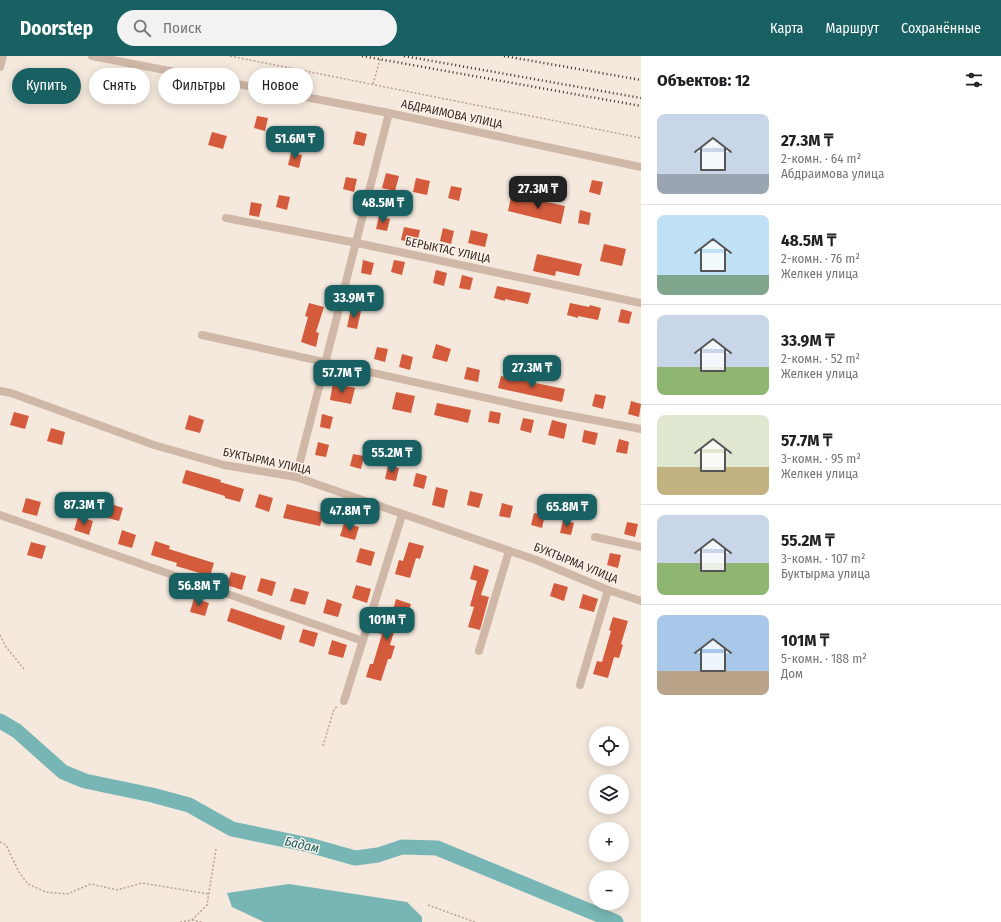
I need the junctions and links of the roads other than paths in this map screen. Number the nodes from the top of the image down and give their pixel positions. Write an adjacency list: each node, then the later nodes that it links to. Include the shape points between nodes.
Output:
1 (3, 56): 3 (street)
2 (92, 56): 4 (street, АБДРАИМОВА УЛИЦА)
3 (0, 67)
4 (389, 113): 5 (street, АБДРАИМОВА УЛИЦА); 7 (street)
5 (641, 167)
6 (226, 218): 7 (street, БЕРЫКТАС УЛИЦА)
7 (357, 243): 8 (street, БЕРЫКТАС УЛИЦА); 10 (street)
8 (641, 303)
9 (202, 335): 10 (street)
10 (326, 363): 12 (street); 13 (street)
11 (0, 391): 13 (street, БУКТЫРМА УЛИЦА, via 161,447 224,465)
12 (641, 429)
13 (296, 477): 15 (street, БУКТЫРМА УЛИЦА)
14 (0, 515): 21 (street)
15 (402, 515): 18 (street, БУКТЫРМА УЛИЦА); 21 (street)
16 (595, 537): 17 (street)
17 (641, 547)
18 (509, 551): 19 (street, БУКТЫРМА УЛИЦА); 22 (street)
19 (608, 590): 20 (street, БУКТЫРМА УЛИЦА); 23 (street)
20 (641, 601)
21 (363, 641): 24 (street)
22 (479, 652)
23 (580, 685)
24 (344, 701)

